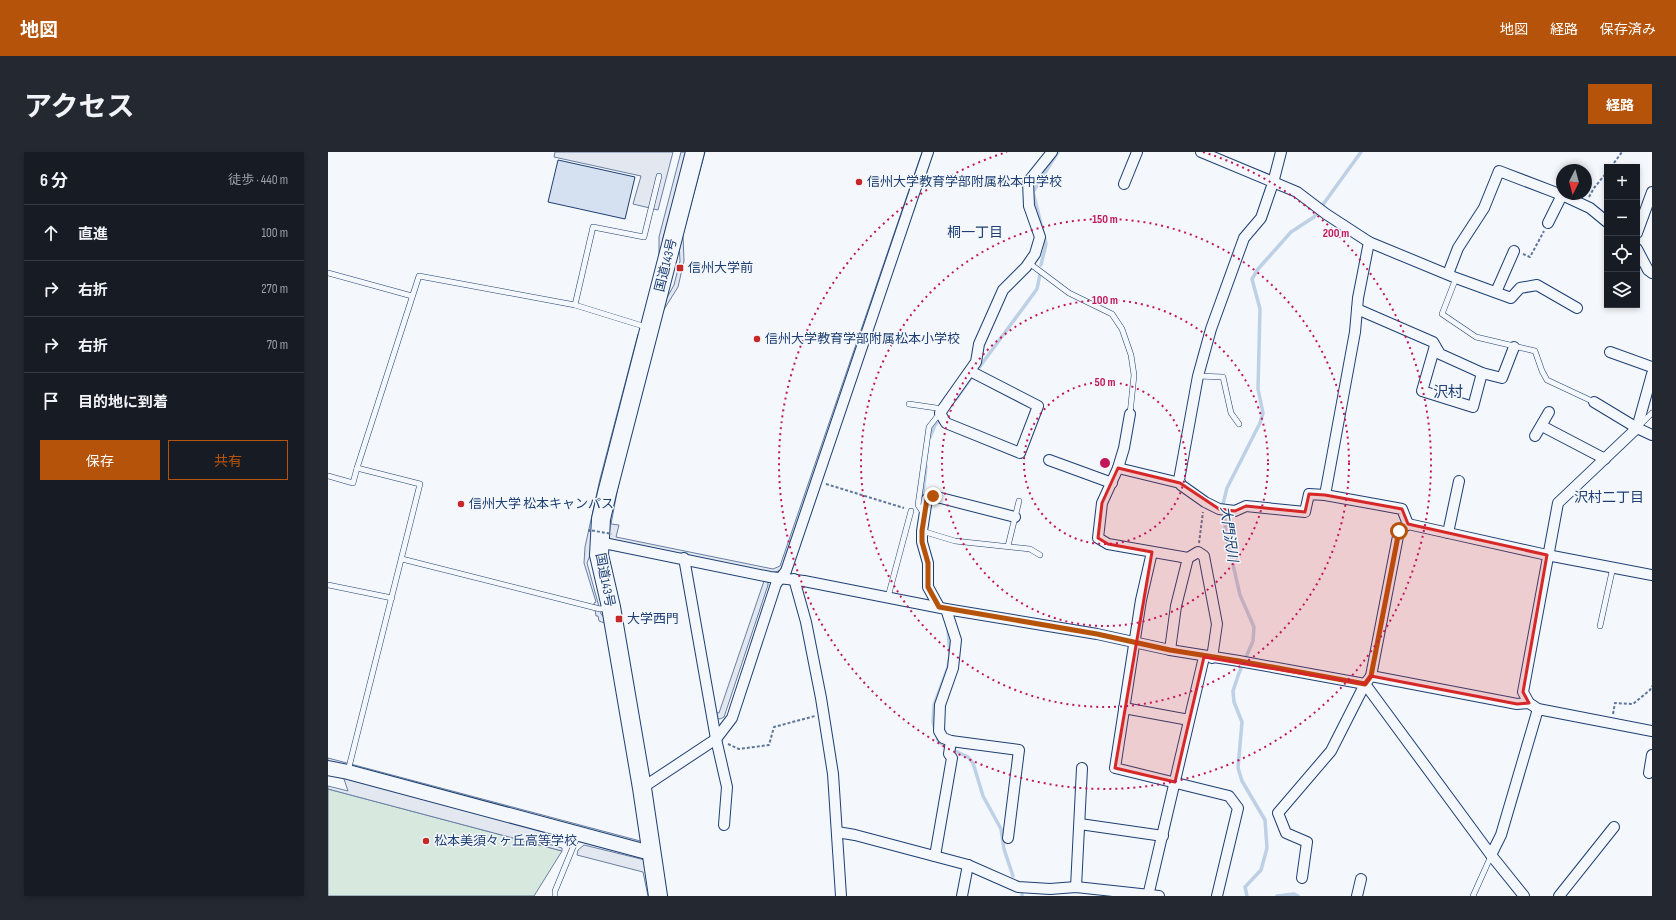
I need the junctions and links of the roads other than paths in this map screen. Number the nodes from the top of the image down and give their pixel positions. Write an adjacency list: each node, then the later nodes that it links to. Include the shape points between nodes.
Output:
1 (695, 152): 29 (highway, 国道143号)
2 (928, 152): 75 (street)
3 (1052, 152): 20 (street, via 1028,182 1029,206 1040,237 1035,254)
4 (1137, 152): 9 (street)
5 (1201, 152): 8 (street)
6 (1281, 152): 8 (street)
7 (659, 176): 26 (lane, via 644,237 593,227)
8 (1273, 183): 17 (street, via 1297,192); 37 (street, via 1261,218 1244,238 1211,329)
9 (1124, 184)
10 (1652, 192): 16 (street)
11 (1556, 193): 23 (street, via 1499,171 1484,208 1458,248)
12 (1560, 200): 15 (street)
13 (1573, 200): 14 (street)
14 (1604, 220)
15 (1548, 223)
16 (1640, 224)
17 (1370, 242): 23 (street); 28 (street)
18 (1514, 251): 24 (street)
19 (1640, 254): 22 (street)
20 (1029, 263): 34 (street, via 1003,290 979,344 976,362); 43 (lane, via 1069,293 1112,314 1122,329 1131,355 1134,375)
21 (328, 273): 25 (lane)
22 (1652, 273)
23 (1452, 276): 24 (street); 31 (lane, via 1442,314 1476,337)
24 (1496, 292): 27 (street, via 1512,298 1520,288 1537,285)
25 (412, 296): 26 (lane, via 419,276); 51 (lane)
26 (575, 305): 29 (lane)
27 (1577, 308)
28 (1357, 309): 30 (street, via 1433,342); 57 (street)
29 (650, 328): 65 (highway, 国道143号, via 607,493)
30 (1435, 346): 35 (street, via 1440,354); 35 (street, via 1422,391 1473,407)
31 (1514, 346): 35 (street, via 1502,378); 38 (lane, via 1535,352 1547,380)
32 (1610, 352): 33 (street)
33 (1652, 367)
34 (970, 371): 40 (street); 40 (street, via 1038,406 1020,453 946,423)
35 (1482, 372)
36 (1652, 374): 46 (street)
37 (1198, 376): 44 (lane, via 1223,377 1231,413); 56 (street)
38 (1594, 402): 46 (street)
39 (909, 404): 40 (lane)
40 (941, 411): 60 (lane, via 929,427 918,505)
41 (1549, 412): 45 (street)
42 (1652, 413): 46 (lane)
43 (1130, 414): 52 (street)
44 (1239, 424)
45 (1542, 426): 48 (street); 49 (street)
46 (1637, 428): 47 (street); 49 (street)
47 (1652, 435)
48 (1536, 436)
49 (1605, 459): 69 (street, via 1558,503)
50 (1049, 460): 55 (street)
51 (356, 468): 53 (lane, via 353,483); 72 (lane, via 420,484)
52 (1118, 468): 55 (street); 56 (street)
53 (328, 476)
54 (1459, 482): 64 (street)
55 (1112, 483): 67 (street, via 1102,503 1098,538 1108,544)
56 (1180, 483): 57 (street, via 1204,502 1224,510 1235,511 1246,506 1305,512 1309,494)
57 (1325, 495): 62 (street, via 1402,509)
58 (1019, 501): 61 (lane)
59 (911, 511): 78 (lane)
60 (924, 514): 61 (street, via 927,499 933,496); 63 (street)
61 (1016, 517): 66 (lane)
62 (1408, 524): 64 (street); 86 (street, via 1399,531)
63 (922, 531): 66 (lane, via 954,541); 81 (street, via 922,542 928,563 928,587)
64 (1448, 533): 69 (street)
65 (600, 536): 70 (street); 80 (highway, 国道143号, via 601,567)
66 (1008, 546): 68 (lane, via 1030,549)
67 (1152, 552): 71 (street); 83 (street, via 1141,600)
68 (1040, 555)
69 (1547, 555): 73 (street); 87 (street, via 1523,692)
70 (684, 558): 75 (street); 92 (street)
71 (1188, 558): 84 (street, via 1176,606); 85 (street, via 1198,552 1204,556 1217,624)
72 (402, 559): 79 (lane); 80 (lane, via 600,609)
73 (1613, 568): 74 (street); 82 (lane)
74 (1652, 575)
75 (782, 578): 76 (street); 92 (street, via 776,584 732,718)
76 (794, 579): 78 (street); 104 (street, via 806,622 824,713 833,774)
77 (328, 585): 79 (lane)
78 (888, 597): 81 (street)
79 (392, 598): 97 (lane)
80 (611, 608): 100 (highway, 国道143号)
81 (942, 608): 83 (street, via 1097,634); 93 (street, via 956,640 953,668 940,705 940,730)
82 (1600, 626)
83 (1135, 644): 84 (street); 88 (street)
84 (1170, 650): 85 (street)
85 (1208, 657): 86 (street); 90 (street)
86 (1368, 680): 87 (street, via 1517,704); 109 (street); 112 (street, via 1331,751 1278,813 1286,833 1307,842)
87 (1529, 703): 89 (street)
88 (1124, 708): 90 (street); 99 (street, via 1115,768)
89 (1538, 710): 91 (street); 109 (street, via 1501,835)
90 (1189, 720): 99 (street)
91 (1652, 731)
92 (716, 739): 100 (street); 102 (street, via 727,787)
93 (950, 746): 107 (street, via 1018,750); 110 (street, via 952,758)
94 (1652, 755): 98 (street)
95 (328, 768): 97 (street)
96 (1082, 768): 101 (street)
97 (348, 772): 105 (street)
98 (1649, 773)
99 (1175, 782): 106 (street); 123 (street, via 1229,796 1238,808)
100 (642, 788): 108 (highway, 国道143号)
101 (1080, 824): 106 (street); 114 (street)
102 (724, 825)
103 (1614, 827): 127 (street)
104 (837, 832): 110 (street); 120 (street)
105 (578, 833): 108 (street, via 642,851); 115 (lane)
106 (1163, 836): 117 (street)
107 (1008, 838)
108 (652, 851): 119 (highway, 国道143号)
109 (1491, 855): 125 (lane); 126 (street)
110 (935, 856): 111 (street)
111 (968, 865): 116 (street, via 1018,887); 121 (street)
112 (1302, 878)
113 (1361, 879): 124 (street)
114 (1076, 887): 116 (street); 117 (street)
115 (555, 893): 118 (lane)
116 (1051, 893)
117 (1148, 895): 122 (street)
118 (550, 896)
119 (658, 896)
120 (841, 896)
121 (962, 896)
122 (1159, 896)
123 (1217, 896)
124 (1357, 896)
125 (1473, 896)
126 (1524, 896)
127 (1559, 896)

